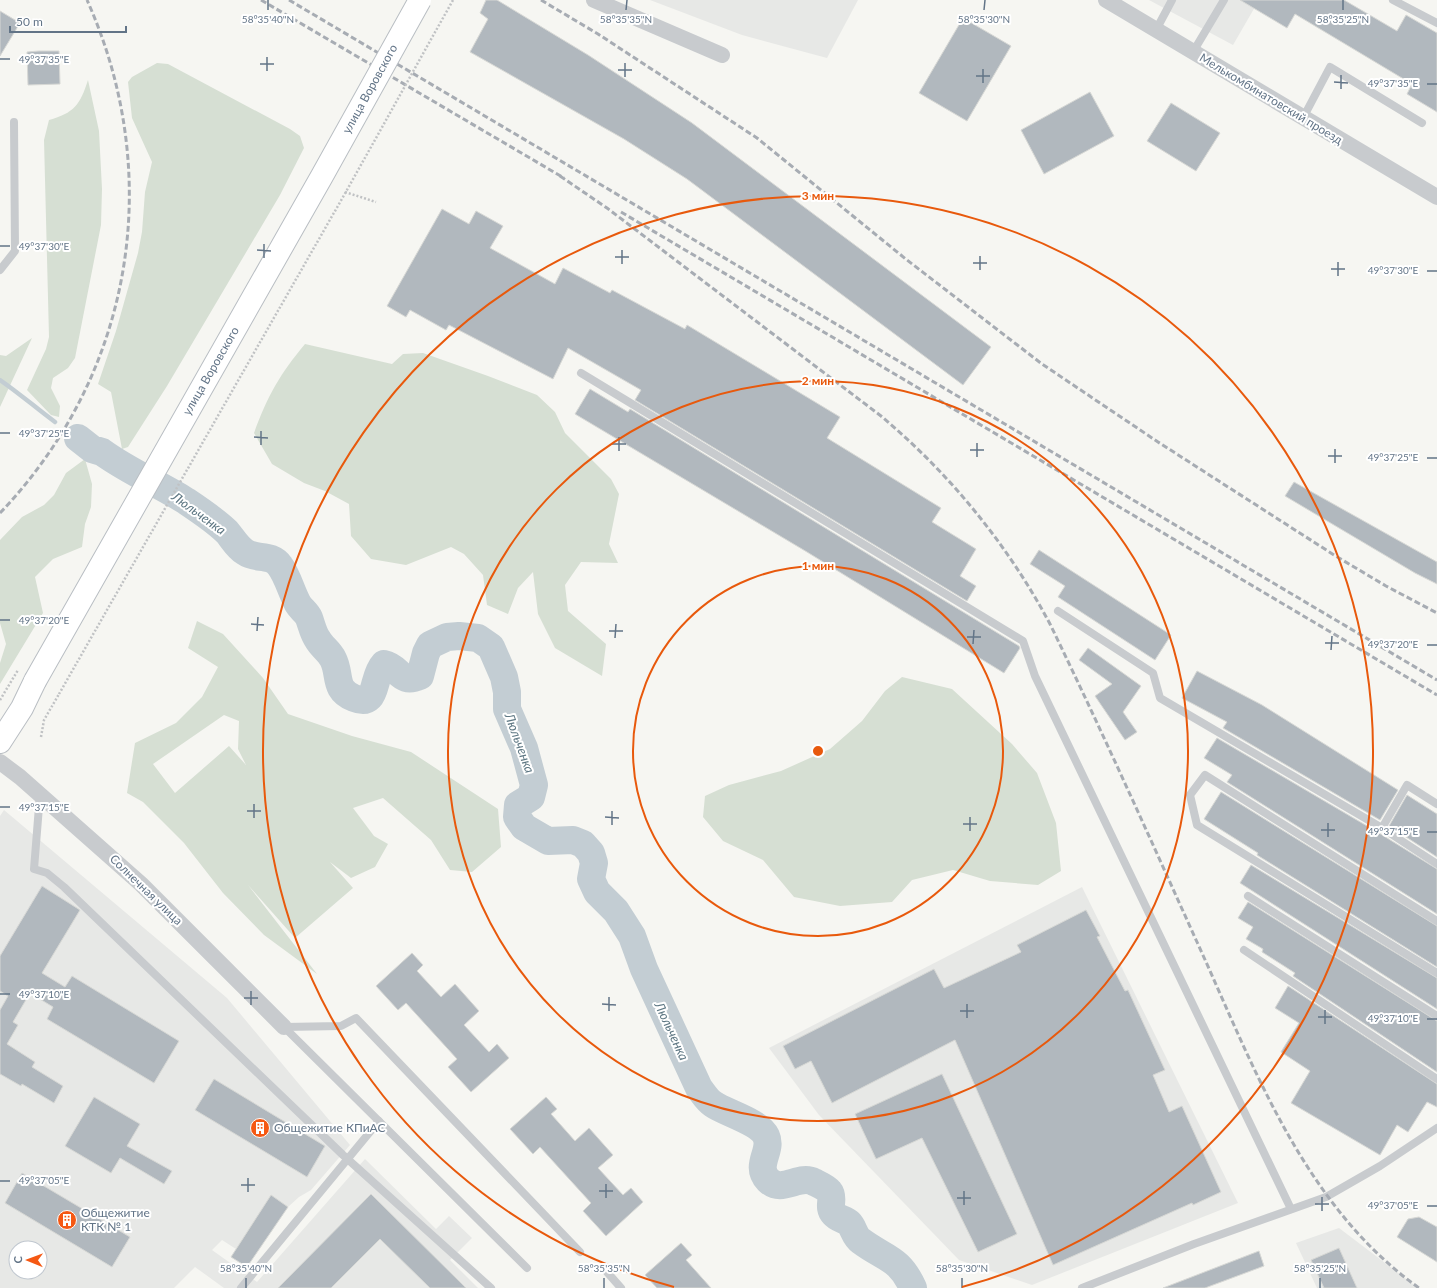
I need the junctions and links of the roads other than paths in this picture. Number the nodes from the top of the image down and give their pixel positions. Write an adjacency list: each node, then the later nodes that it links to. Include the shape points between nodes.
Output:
1 (420, 0): 18 (main road, улица Воровского, bridge, via 322,176 26,675 22,708)
2 (594, 0): 10 (street)
3 (1172, 0): 8 (lane)
4 (1224, 0): 9 (lane)
5 (1393, 0): 7 (lane)
6 (1111, 1): 8 (street, Мелькомбинатовский проезд)
7 (1437, 24)
8 (1156, 30): 9 (street, Мелькомбинатовский проезд)
9 (1193, 52): 11 (street, Мелькомбинатовский проезд)
10 (722, 54)
11 (1303, 118): 13 (lane, via 1330,67); 14 (street, Мелькомбинатовский проезд)
12 (14, 122): 15 (lane, via 14,251)
13 (1422, 123)
14 (1437, 197)
15 (0, 270)
16 (581, 373): 34 (lane, via 1023,641 1035,676)
17 (1058, 611): 22 (lane, via 1152,673 1160,698)
18 (0, 742)
19 (0, 762): 20 (street, Солнечная улица)
20 (40, 794): 29 (street, Солнечная улица, via 141,884); 33 (lane, via 34,869 47,873 64,886)
21 (1437, 804): 22 (lane, via 1407,785)
22 (1382, 828): 23 (lane)
23 (1437, 864)
24 (1248, 896): 28 (lane)
25 (1437, 921): 27 (lane, via 1205,775 1190,795 1197,825)
26 (1244, 950): 30 (lane)
27 (1437, 973)
28 (1437, 1016)
29 (284, 1027): 31 (lane); 35 (lane, via 341,1026 356,1018)
30 (1437, 1079)
31 (379, 1121): 33 (lane); 36 (lane)
32 (1437, 1128): 34 (lane, via 1380,1166 1326,1197)
33 (348, 1158): 38 (lane); 39 (lane)
34 (1291, 1209): 41 (lane)
35 (580, 1252)
36 (527, 1268)
37 (607, 1272): 40 (lane)
38 (241, 1288)
39 (491, 1288)
40 (621, 1288)
41 (1082, 1288)

